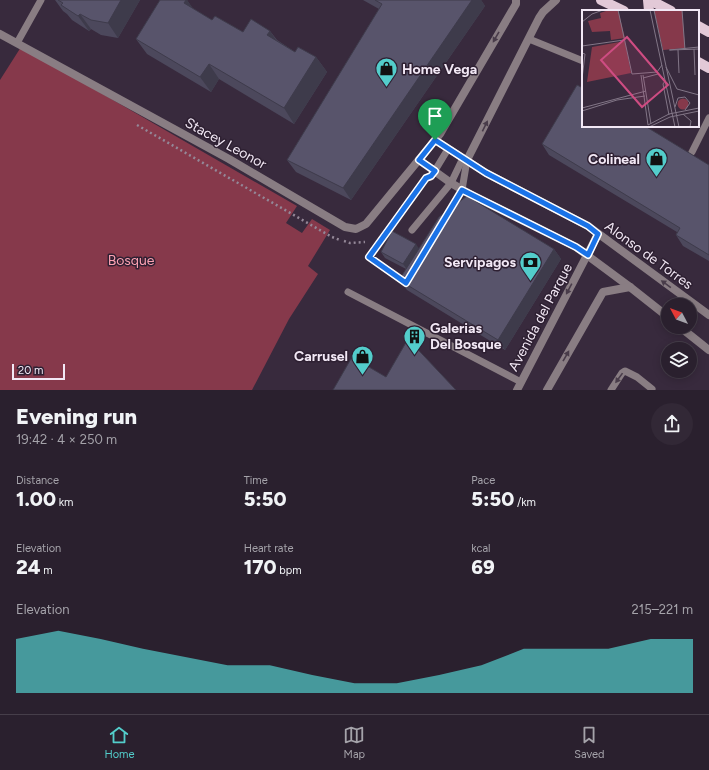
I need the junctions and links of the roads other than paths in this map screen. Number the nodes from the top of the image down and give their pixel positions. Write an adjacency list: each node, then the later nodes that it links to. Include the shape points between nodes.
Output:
1 (41, 0): 13 (lane)
2 (516, 0): 18 (street, one-way to 18, via 516,4)
3 (556, 0): 12 (street, via 543,12)
4 (601, 0): 6 (main road)
5 (649, 0): 7 (main road); 8 (main road)
6 (622, 10)
7 (648, 10)
8 (669, 10)
9 (699, 27): 10 (main road)
10 (709, 32)
11 (1, 37): 13 (street, Stacey Leonor)
12 (529, 38): 14 (lane); 21 (street, one-way to 12)
13 (18, 43): 22 (street, Stacey Leonor, via 229,159 345,227 356,229 366,224)
14 (582, 61)
15 (699, 63): 16 (main road)
16 (709, 68)
17 (709, 118): 20 (lane)
18 (435, 140): 19 (street, Alonso de Torres); 22 (street)
19 (448, 148): 21 (street, Alonso de Torres); 23 (lane)
20 (692, 152)
21 (465, 159): 24 (lane); 25 (lane); 28 (street, Alonso de Torres, via 486,173 588,226)
22 (419, 160): 23 (street)
23 (435, 171): 24 (street); 30 (lane, via 426,178 369,257 406,283)
24 (451, 183): 25 (street); 27 (lane)
25 (462, 190): 26 (lane); 29 (street)
26 (447, 216)
27 (412, 230)
28 (598, 234): 29 (street, Avenida del Parque); 34 (street, Alonso de Torres, one-way to 28)
29 (588, 255): 31 (street); 37 (street, Avenida del Parque, one-way to 37)
30 (410, 276)
31 (630, 287): 33 (street); 39 (street, one-way to 31, via 603,292)
32 (348, 292): 37 (lane)
33 (661, 311)
34 (709, 315)
35 (689, 334): 36 (street)
36 (709, 350)
37 (521, 382): 38 (street, Avenida del Parque)
38 (517, 390)
39 (547, 390)
40 (610, 390): 41 (lane, one-way to 40, via 625,371)
41 (652, 390)

